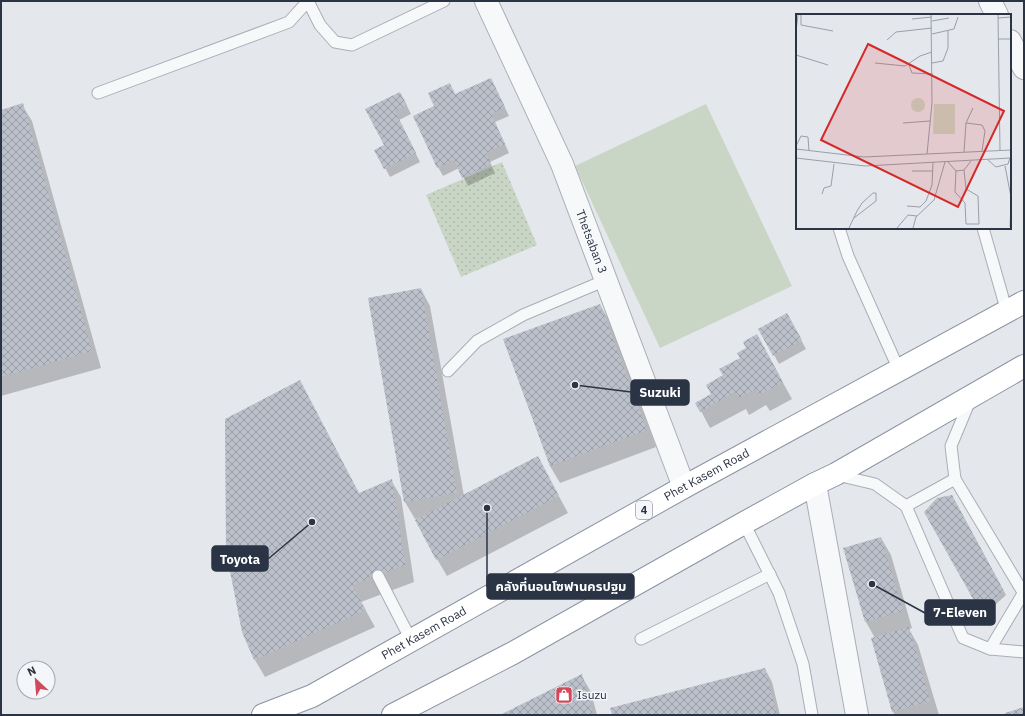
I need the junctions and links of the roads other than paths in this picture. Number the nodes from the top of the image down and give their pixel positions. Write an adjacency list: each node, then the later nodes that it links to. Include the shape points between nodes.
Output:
1 (308, 1): 2 (lane, via 320,25 336,42 352,45); 8 (lane, via 289,22)
2 (444, 1)
3 (486, 1): 11 (street, Thetsaban 3, via 562,164)
4 (990, 1): 5 (street)
5 (996, 14)
6 (1011, 43): 7 (street)
7 (1024, 68)
8 (98, 93)
9 (838, 229): 14 (lane)
10 (983, 229): 12 (lane)
11 (606, 280): 15 (lane, via 523,315 477,341); 20 (street, Thetsaban 3)
12 (1015, 307): 14 (highway, Phet Kasem Road / 4)
13 (1024, 366): 16 (highway)
14 (900, 370): 20 (highway, Phet Kasem Road / 4)
15 (448, 371)
16 (972, 396): 17 (highway); 18 (lane, via 951,446)
17 (836, 474): 19 (highway); 21 (lane, via 875,484)
18 (955, 479): 21 (lane); 25 (lane)
19 (815, 484): 22 (highway); 33 (street)
20 (684, 487): 27 (highway, Phet Kasem Road / 4)
21 (906, 506): 28 (lane, via 963,638)
22 (744, 523): 23 (lane); 31 (highway, via 513,653)
23 (770, 574): 26 (lane); 32 (lane, via 779,592 803,664)
24 (378, 576): 27 (lane)
25 (1024, 591): 28 (lane)
26 (641, 639)
27 (411, 640): 30 (highway, Phet Kasem Road / 4, via 312,696)
28 (990, 649): 29 (lane)
29 (1024, 652)
30 (263, 715)
31 (393, 715)
32 (812, 715)
33 (857, 715)

